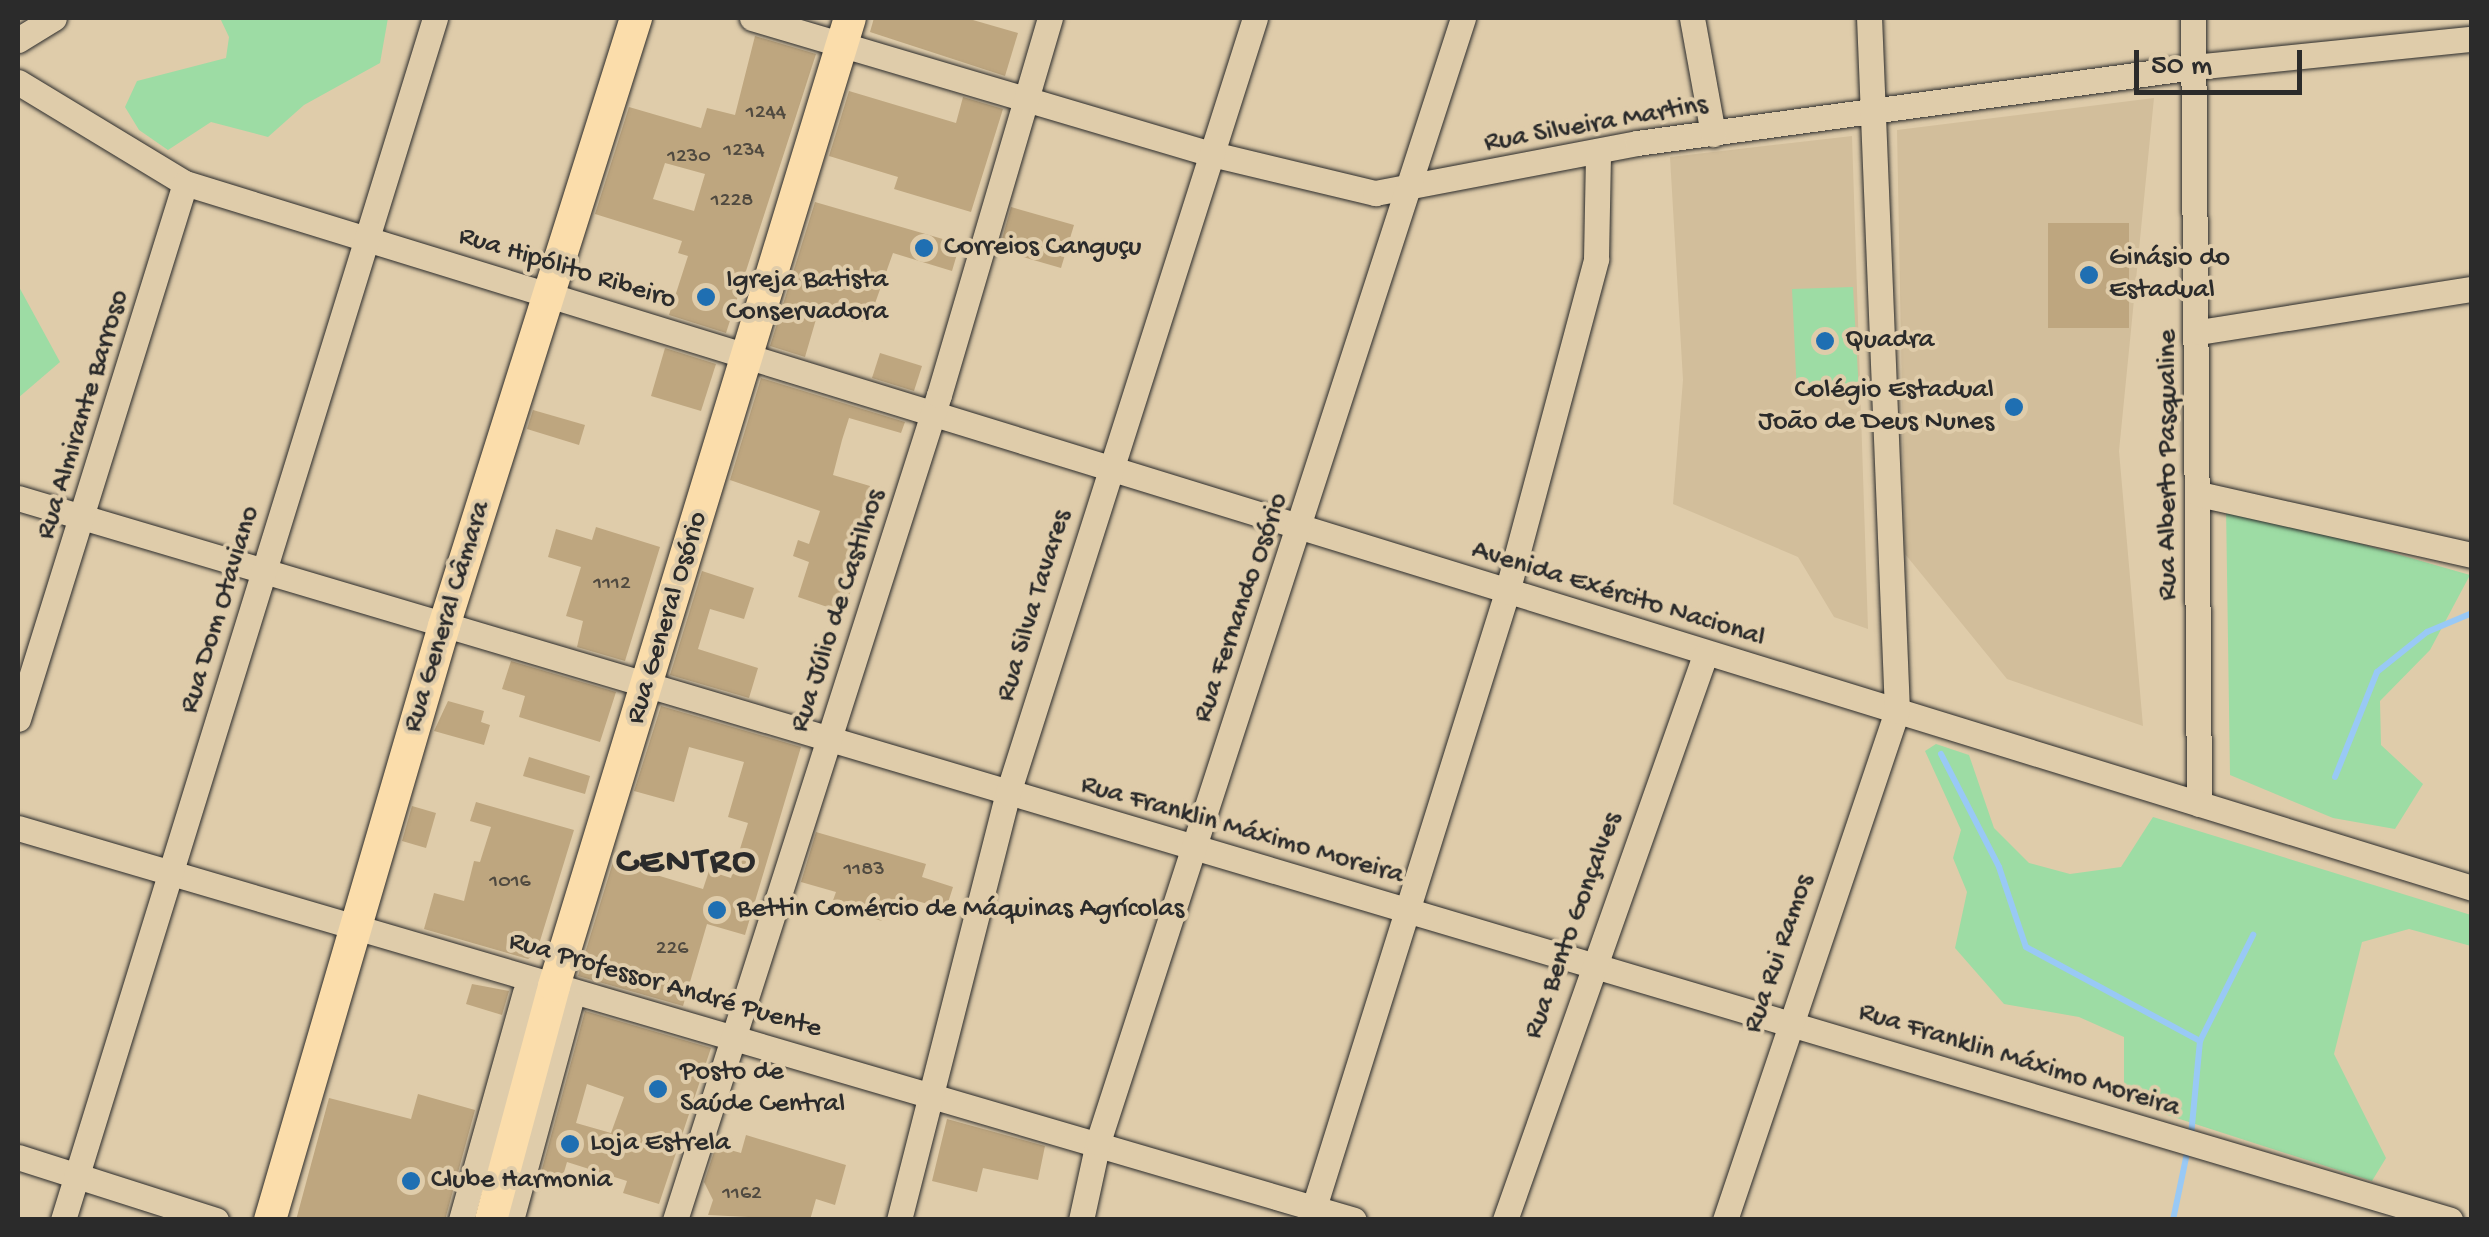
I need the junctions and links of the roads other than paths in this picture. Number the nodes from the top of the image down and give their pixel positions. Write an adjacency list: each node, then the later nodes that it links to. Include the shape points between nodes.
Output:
1 (54, 18): 13 (street)
2 (436, 18): 23 (street, Rua Dom Otaviano)
3 (636, 18): 25 (main road, Rua General Câmara)
4 (752, 18): 11 (street, Rua Silveira Martins)
5 (1050, 18): 16 (street, Rua Júlio de Castilhos)
6 (1256, 18): 20 (street, Rua Silva Tavares)
7 (1464, 18): 22 (street, Rua Fernando Osório)
8 (1692, 18): 18 (street)
9 (1869, 18): 17 (street)
10 (2193, 18): 14 (street, Rua Alberto Pasqualine)
11 (846, 30): 16 (street, Rua Silveira Martins); 27 (main road, Rua General Osório)
12 (2472, 38): 14 (street, Rua Silveira Martins)
13 (18, 40)
14 (2194, 66): 17 (street, Rua Silveira Martins); 26 (street, Rua Alberto Pasqualine)
15 (18, 82): 21 (street, Rua Hipólito Ribeiro)
16 (1025, 98): 20 (street, Rua Silveira Martins); 28 (street, Rua Júlio de Castilhos)
17 (1870, 114): 18 (street, Rua Silveira Martins); 40 (street)
18 (1713, 134): 19 (street, Rua Silveira Martins)
19 (1598, 152): 22 (street, Rua Silveira Martins); 36 (street, via 1596,259)
20 (1212, 154): 22 (street, Rua Silveira Martins, via 1348,192); 29 (street, Rua Silva Tavares)
21 (185, 183): 23 (street, Rua Hipólito Ribeiro); 32 (street, Rua Almirante Barroso)
22 (1409, 190): 33 (street, Rua Fernando Osório)
23 (368, 240): 25 (street, Rua Hipólito Ribeiro); 35 (street, Rua Dom Otaviano)
24 (2472, 289): 26 (street)
25 (547, 295): 27 (street, Rua Hipólito Ribeiro); 37 (main road, Rua General Câmara)
26 (2198, 332): 30 (street, Rua Alberto Pasqualine)
27 (749, 354): 28 (street, Avenida Exército Nacional); 39 (main road, Rua General Osório)
28 (934, 411): 29 (street, Avenida Exército Nacional); 42 (street, Rua Júlio de Castilhos)
29 (1110, 464): 33 (street, Avenida Exército Nacional); 43 (street, Rua Silva Tavares)
30 (2199, 494): 34 (street); 44 (street, Rua Alberto Pasqualine)
31 (18, 498): 32 (street, Rua Franklin Máximo Moreira)
32 (84, 520): 35 (street, Rua Franklin Máximo Moreira); 41 (street, Rua Almirante Barroso)
33 (1301, 528): 36 (street, Avenida Exército Nacional); 46 (street, Rua Fernando Osório)
34 (2472, 555)
35 (263, 574): 37 (street, Rua Franklin Máximo Moreira); 47 (street, Rua Dom Otaviano)
36 (1507, 592): 38 (street, Avenida Exército Nacional); 49 (street)
37 (444, 626): 39 (street, Rua Franklin Máximo Moreira); 50 (main road, Rua General Câmara)
38 (1705, 655): 40 (street, Avenida Exército Nacional); 51 (street, Rua Bento Gonçalves)
39 (648, 685): 42 (street, Rua Franklin Máximo Moreira); 52 (main road, Rua General Osório)
40 (1897, 711): 44 (street, Avenida Exército Nacional); 53 (street, Rua Rui Ramos)
41 (18, 720)
42 (831, 736): 43 (street, Rua Franklin Máximo Moreira); 54 (street, Rua Júlio de Castilhos)
43 (1008, 794): 46 (street, Rua Franklin Máximo Moreira); 55 (street, Rua Silva Tavares)
44 (2200, 804): 48 (street, Avenida Exército Nacional)
45 (18, 828): 47 (street, Rua Professor André Puente)
46 (1192, 848): 49 (street, Rua Franklin Máximo Moreira); 56 (street, Rua Fernando Osório)
47 (170, 877): 50 (street, Rua Professor André Puente); 58 (street, Rua Dom Otaviano)
48 (2472, 888)
49 (1410, 910): 51 (street, Rua Franklin Máximo Moreira); 59 (street)
50 (356, 927): 52 (street, Rua Professor André Puente); 62 (main road, Rua General Câmara)
51 (1592, 961): 53 (street, Rua Franklin Máximo Moreira); 70 (street, Rua Bento Gonçalves)
52 (549, 994): 54 (street, Rua Professor André Puente); 63 (street); 64 (main road, Rua General Osório); 65 (street)
53 (1787, 1021): 71 (street, Rua Rui Ramos); 72 (street, Rua Franklin Máximo Moreira)
54 (734, 1038): 55 (street, Rua Professor André Puente); 66 (street, Rua Júlio de Castilhos)
55 (928, 1094): 56 (street, Rua Professor André Puente); 67 (street, Rua Silva Tavares)
56 (1098, 1142): 59 (street, Rua Professor André Puente); 68 (street, Rua Fernando Osório)
57 (18, 1157): 58 (street)
58 (75, 1178): 60 (street, Rua Dom Otaviano); 61 (street)
59 (1312, 1214): 69 (street, Rua Professor André Puente)
60 (63, 1220)
61 (216, 1220)
62 (270, 1220)
63 (461, 1220)
64 (491, 1220)
65 (511, 1220)
66 (676, 1220)
67 (899, 1220)
68 (1080, 1220)
69 (1354, 1220)
70 (1505, 1220)
71 (1725, 1220)
72 (2450, 1220)

